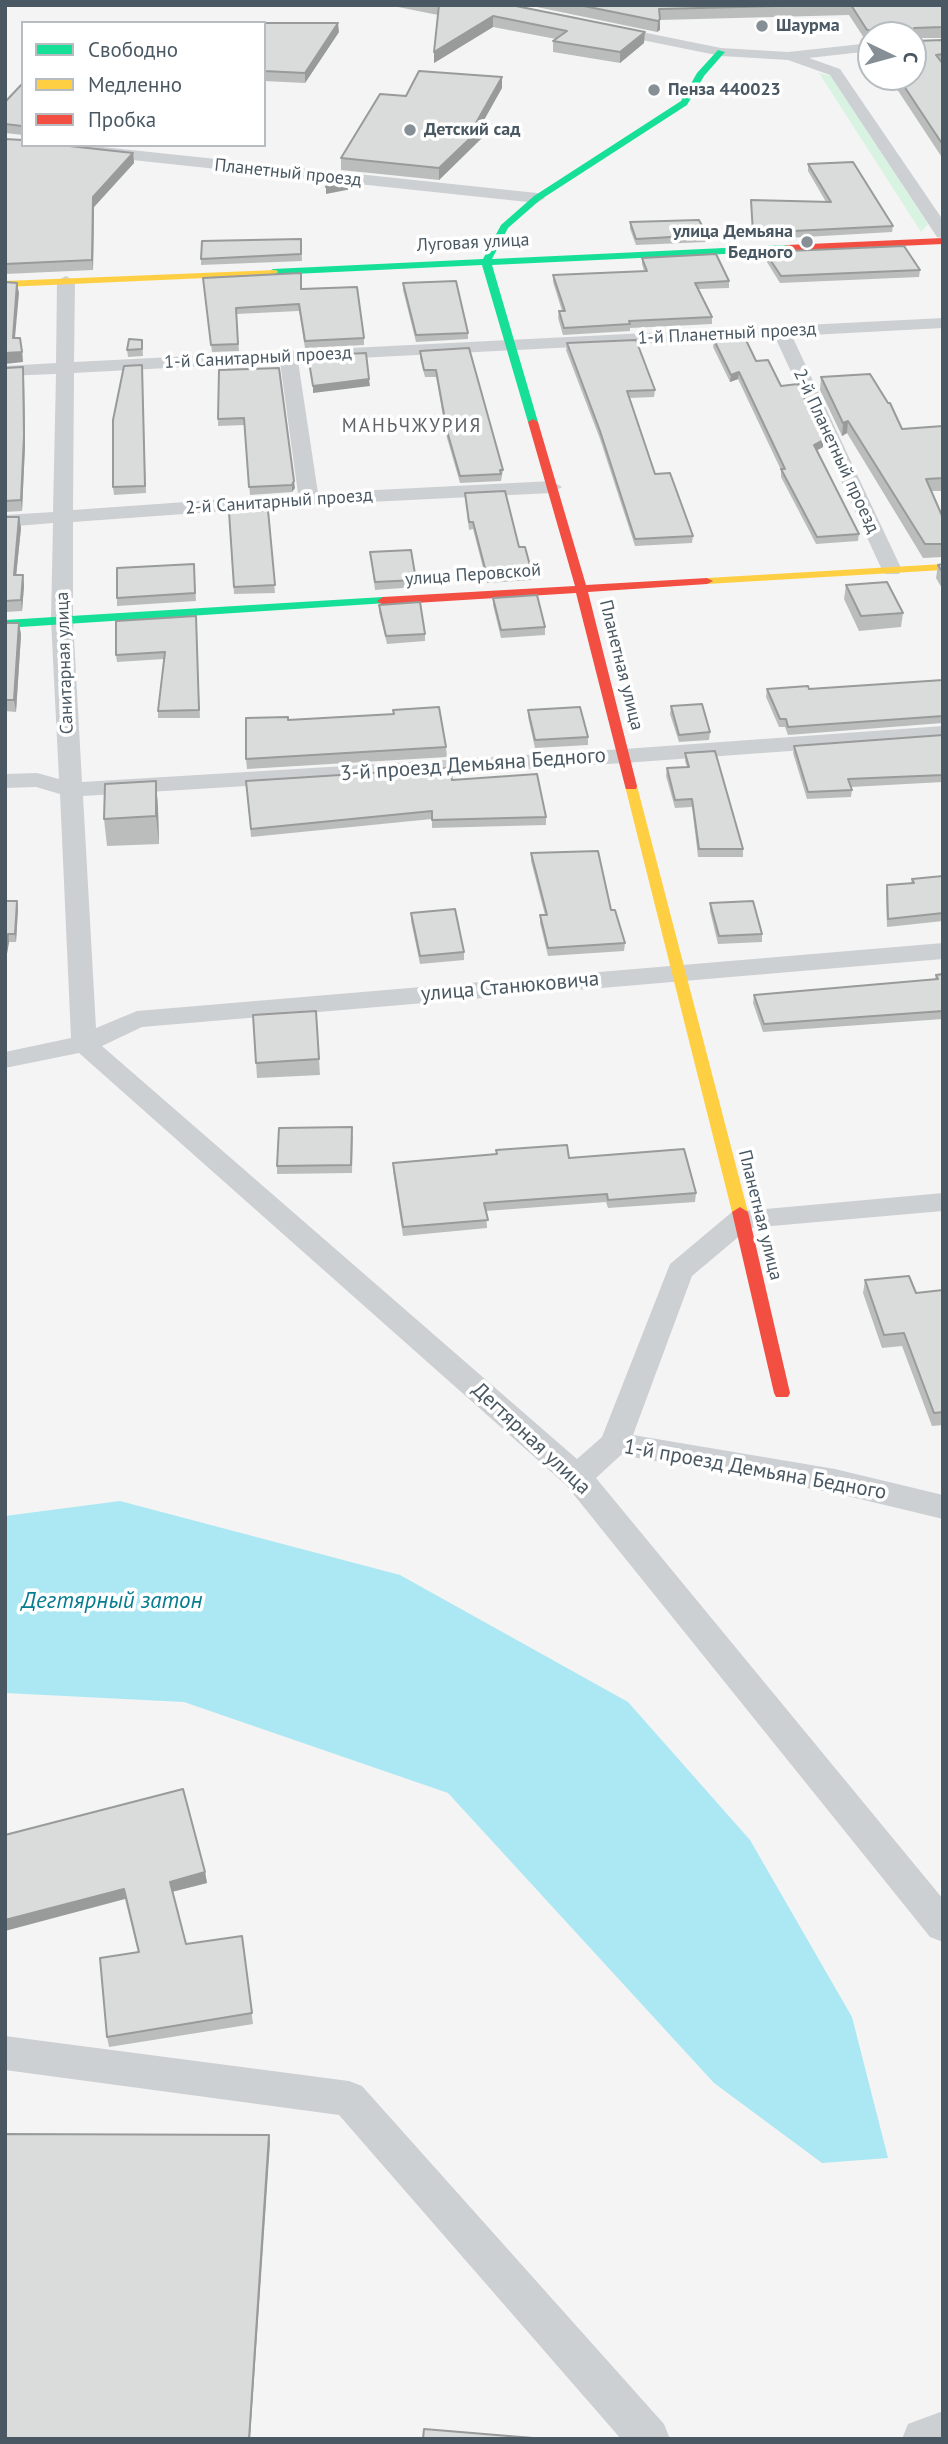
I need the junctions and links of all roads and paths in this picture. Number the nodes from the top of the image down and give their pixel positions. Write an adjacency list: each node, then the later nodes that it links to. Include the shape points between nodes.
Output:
1 (590, 25): 3 (street)
2 (857, 48): 4 (street)
3 (721, 52): 4 (street); 6 (street, via 684,103)
4 (788, 55): 7 (street, via 835,72)
5 (57, 147): 6 (street, Планетный проезд)
6 (537, 198): 9 (street, via 504,227)
7 (943, 233)
8 (943, 241): 9 (street, Луговая улица)
9 (486, 262): 10 (street, Луговая улица); 14 (street, Планетная улица)
10 (66, 281): 11 (street, Луговая улица); 16 (street, Санитарная улица)
11 (5, 284)
12 (943, 323): 13 (street, 1-й Планетный проезд)
13 (781, 331): 14 (street, 1-й Планетный проезд); 23 (street, 2-й Планетный проезд)
14 (511, 346): 15 (street, 1-й Санитарный проезд); 18 (street, Планетная улица)
15 (288, 357): 16 (street, 1-й Санитарный проезд); 19 (street)
16 (65, 368): 17 (street, 1-й Санитарный проезд); 20 (street, Санитарная улица)
17 (5, 371)
18 (552, 487): 19 (street, 2-й Санитарный проезд); 24 (street, Планетная улица)
19 (309, 499): 20 (street, 2-й Санитарный проезд)
20 (62, 517): 21 (street, 2-й Санитарный проезд); 25 (street, Санитарная улица)
21 (5, 521)
22 (943, 567): 23 (street, улица Перовской)
23 (892, 570): 24 (street, улица Перовской)
24 (581, 588): 25 (street, улица Перовской); 28 (street, Планетная улица)
25 (62, 621): 26 (street, улица Перовской); 30 (street, Санитарная улица)
26 (5, 624)
27 (943, 733): 28 (street, 3-й проезд Демьяна Бедного)
28 (624, 756): 30 (street, 3-й проезд Демьяна Бедного); 32 (street, Планетная улица)
29 (5, 781): 30 (street, 3-й проезд Демьяна Бедного, via 37,780)
30 (70, 790): 33 (street, Санитарная улица)
31 (943, 951): 32 (street, улица Станюковича)
32 (679, 973): 33 (street, улица Станюковича, via 137,1019); 36 (street, Планетная улица)
33 (84, 1044): 34 (street, улица Станюковича); 39 (street, Дегтярная улица)
34 (5, 1059)
35 (943, 1202): 36 (street)
36 (741, 1219): 37 (street, Планетная улица); 38 (street, via 680,1271)
37 (782, 1393)
38 (615, 1443): 39 (street, 1-й проезд Демьяна Бедного); 40 (street, 1-й проезд Демьяна Бедного, via 835,1481)
39 (577, 1476): 41 (street, Дегтярная улица)
40 (943, 1507)
41 (943, 1926)
42 (5, 2053): 44 (street, via 349,2099)
43 (943, 2432): 45 (street)
44 (649, 2439)
45 (923, 2439)

